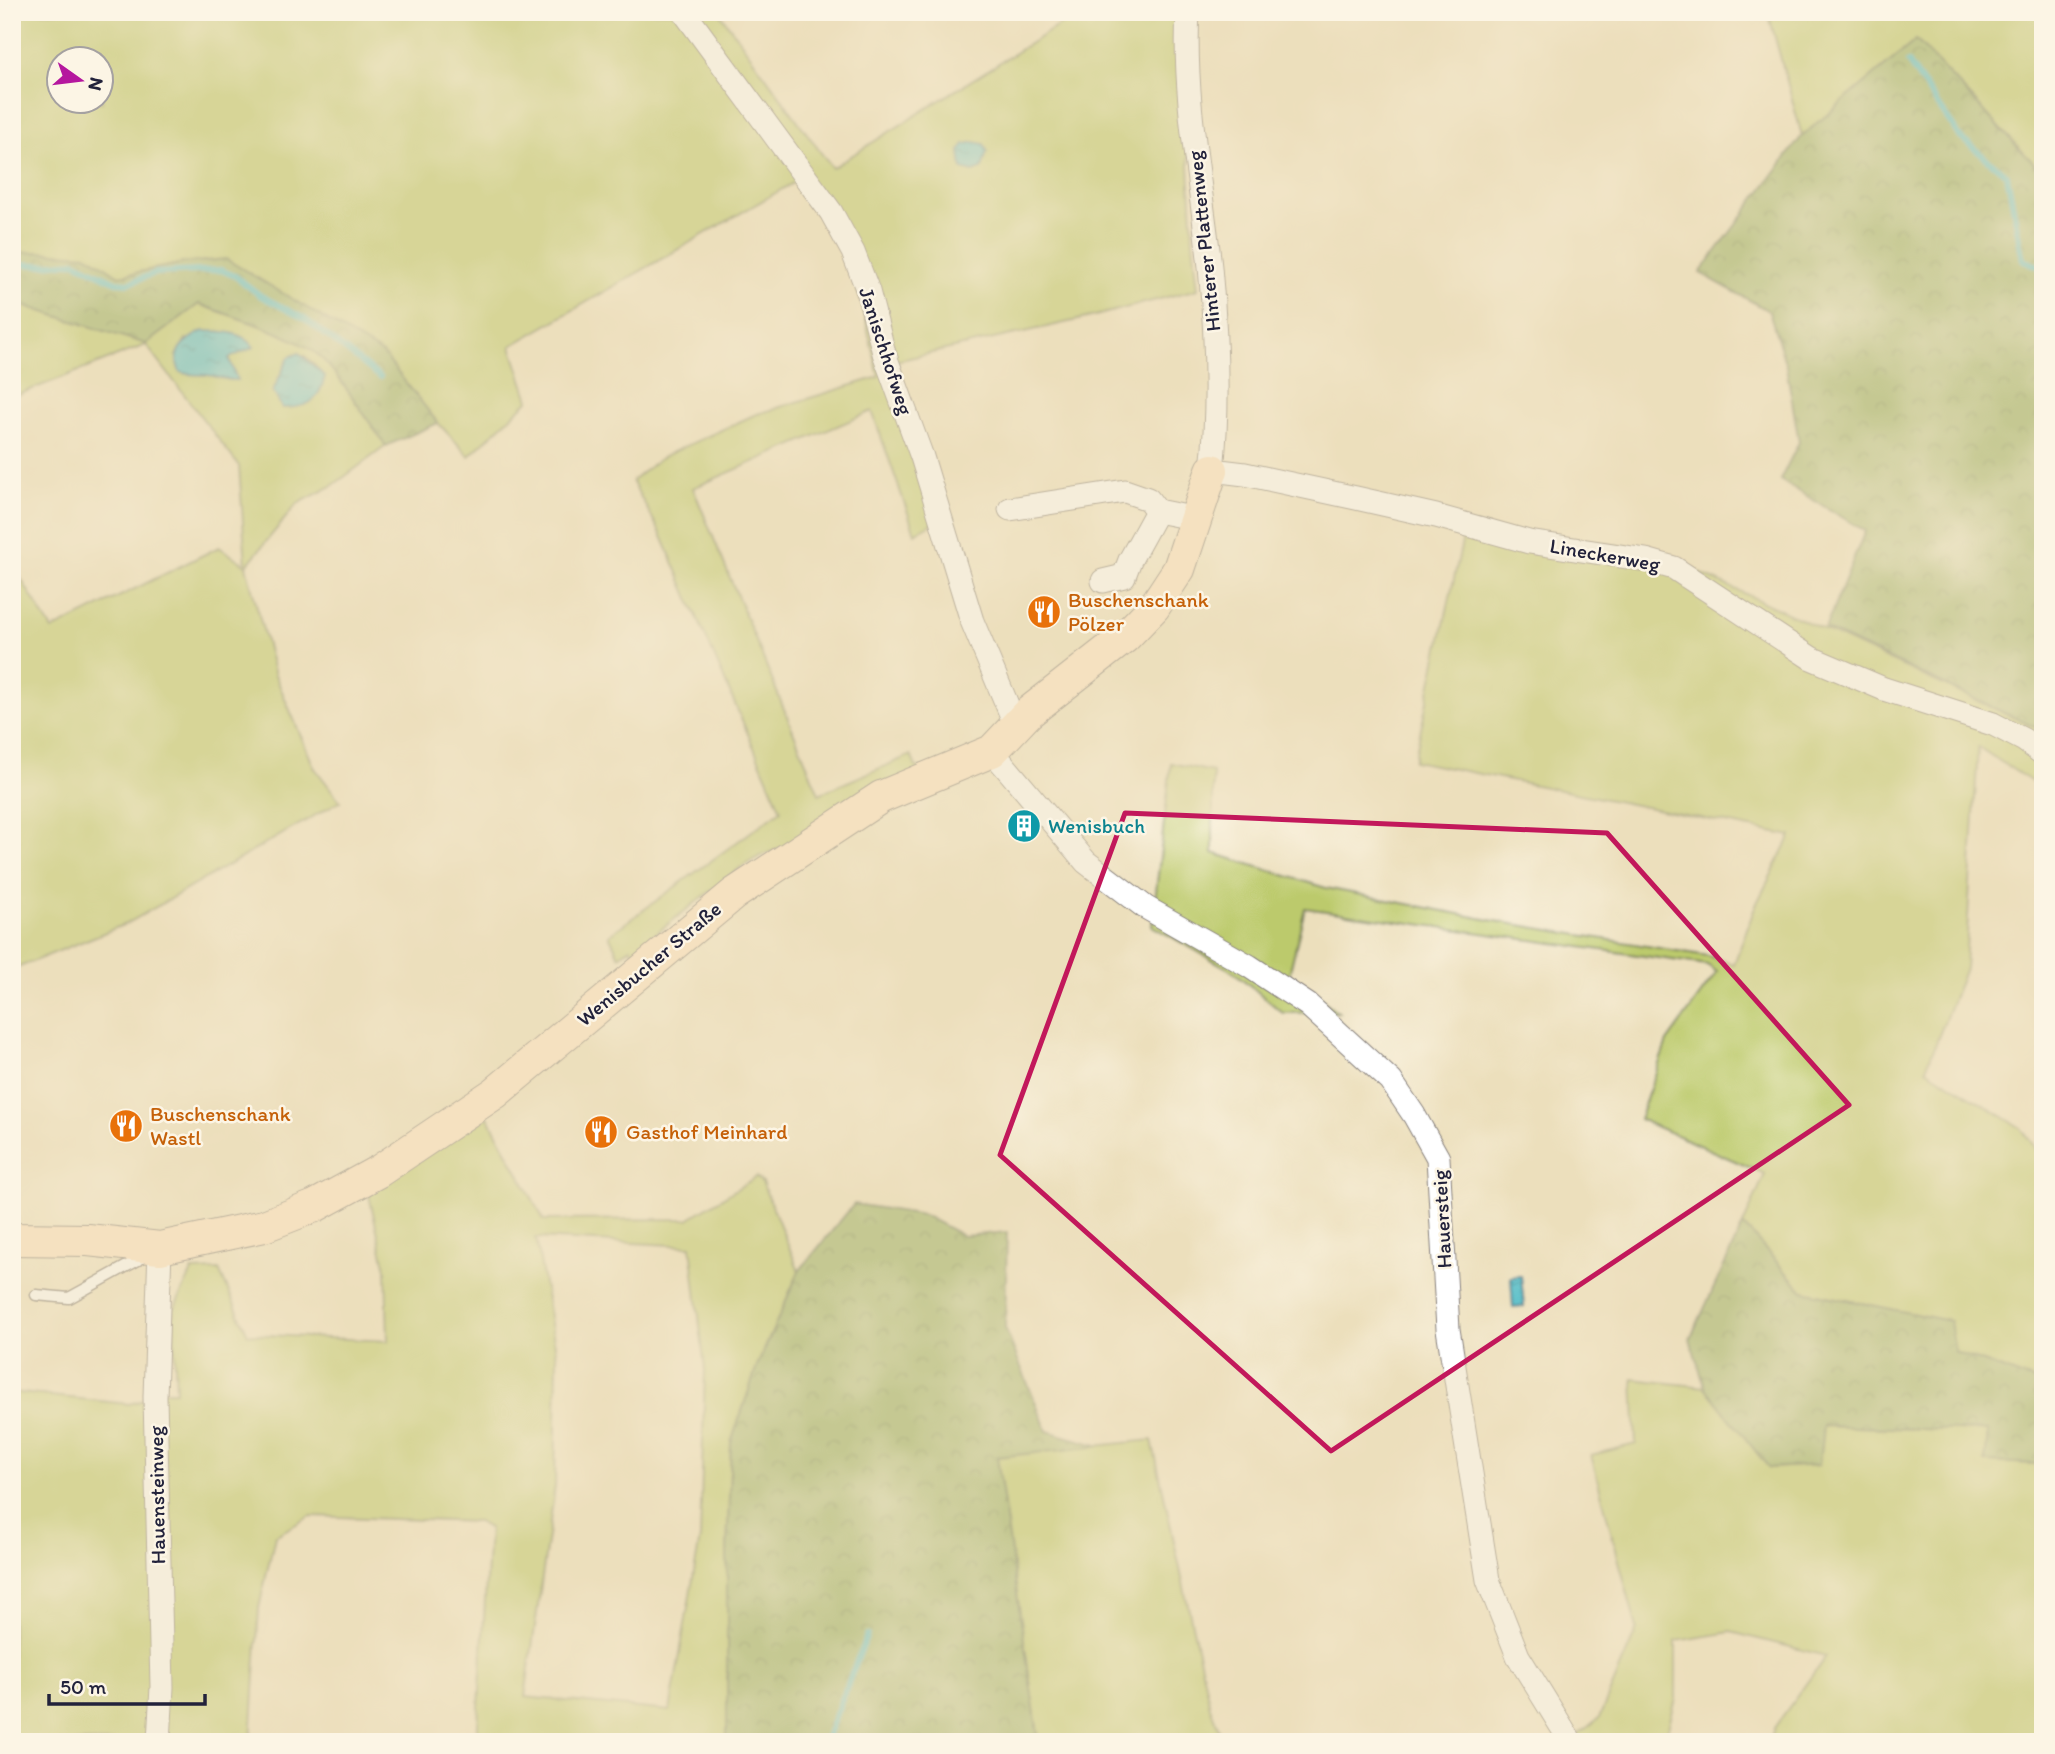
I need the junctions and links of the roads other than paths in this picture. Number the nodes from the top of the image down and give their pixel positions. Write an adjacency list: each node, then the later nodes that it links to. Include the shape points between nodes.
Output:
1 (684, 12): 8 (street, Janischhofweg, via 831,212 853,252 972,621)
2 (1188, 12): 3 (street, Hinterer Plattenweg, via 1191,111 1213,310 1216,438)
3 (1212, 470): 6 (street, Wenisbucher Straße); 10 (street, Lineckerweg, via 1370,501 1530,542 1646,559 1674,568 1811,658 1884,689 1993,724)
4 (1010, 509): 5 (street, via 1125,491 1148,499)
5 (1157, 511): 6 (street); 7 (street, via 1124,576)
6 (1198, 519): 8 (street, Wenisbucher Straße, via 1179,569 1154,607 1125,637)
7 (1103, 581)
8 (1016, 726): 9 (street, Wenisbucher Straße)
9 (992, 751): 12 (street, Wenisbucher Straße, via 881,797 734,894 495,1093 379,1171 314,1206 264,1226); 15 (street, Hauersteig, via 1086,862 1145,907 1250,966 1308,1005 1391,1081 1414,1115 1438,1158 1448,1329 1488,1580 1518,1656)
10 (2043, 754)
11 (12, 1239): 12 (street, Wenisbucher Straße, via 88,1240)
12 (160, 1248): 13 (lane, via 69,1298); 14 (street, Hauensteinweg, via 155,1391 162,1687)
13 (36, 1295)
14 (159, 1742)
15 (1571, 1742)

